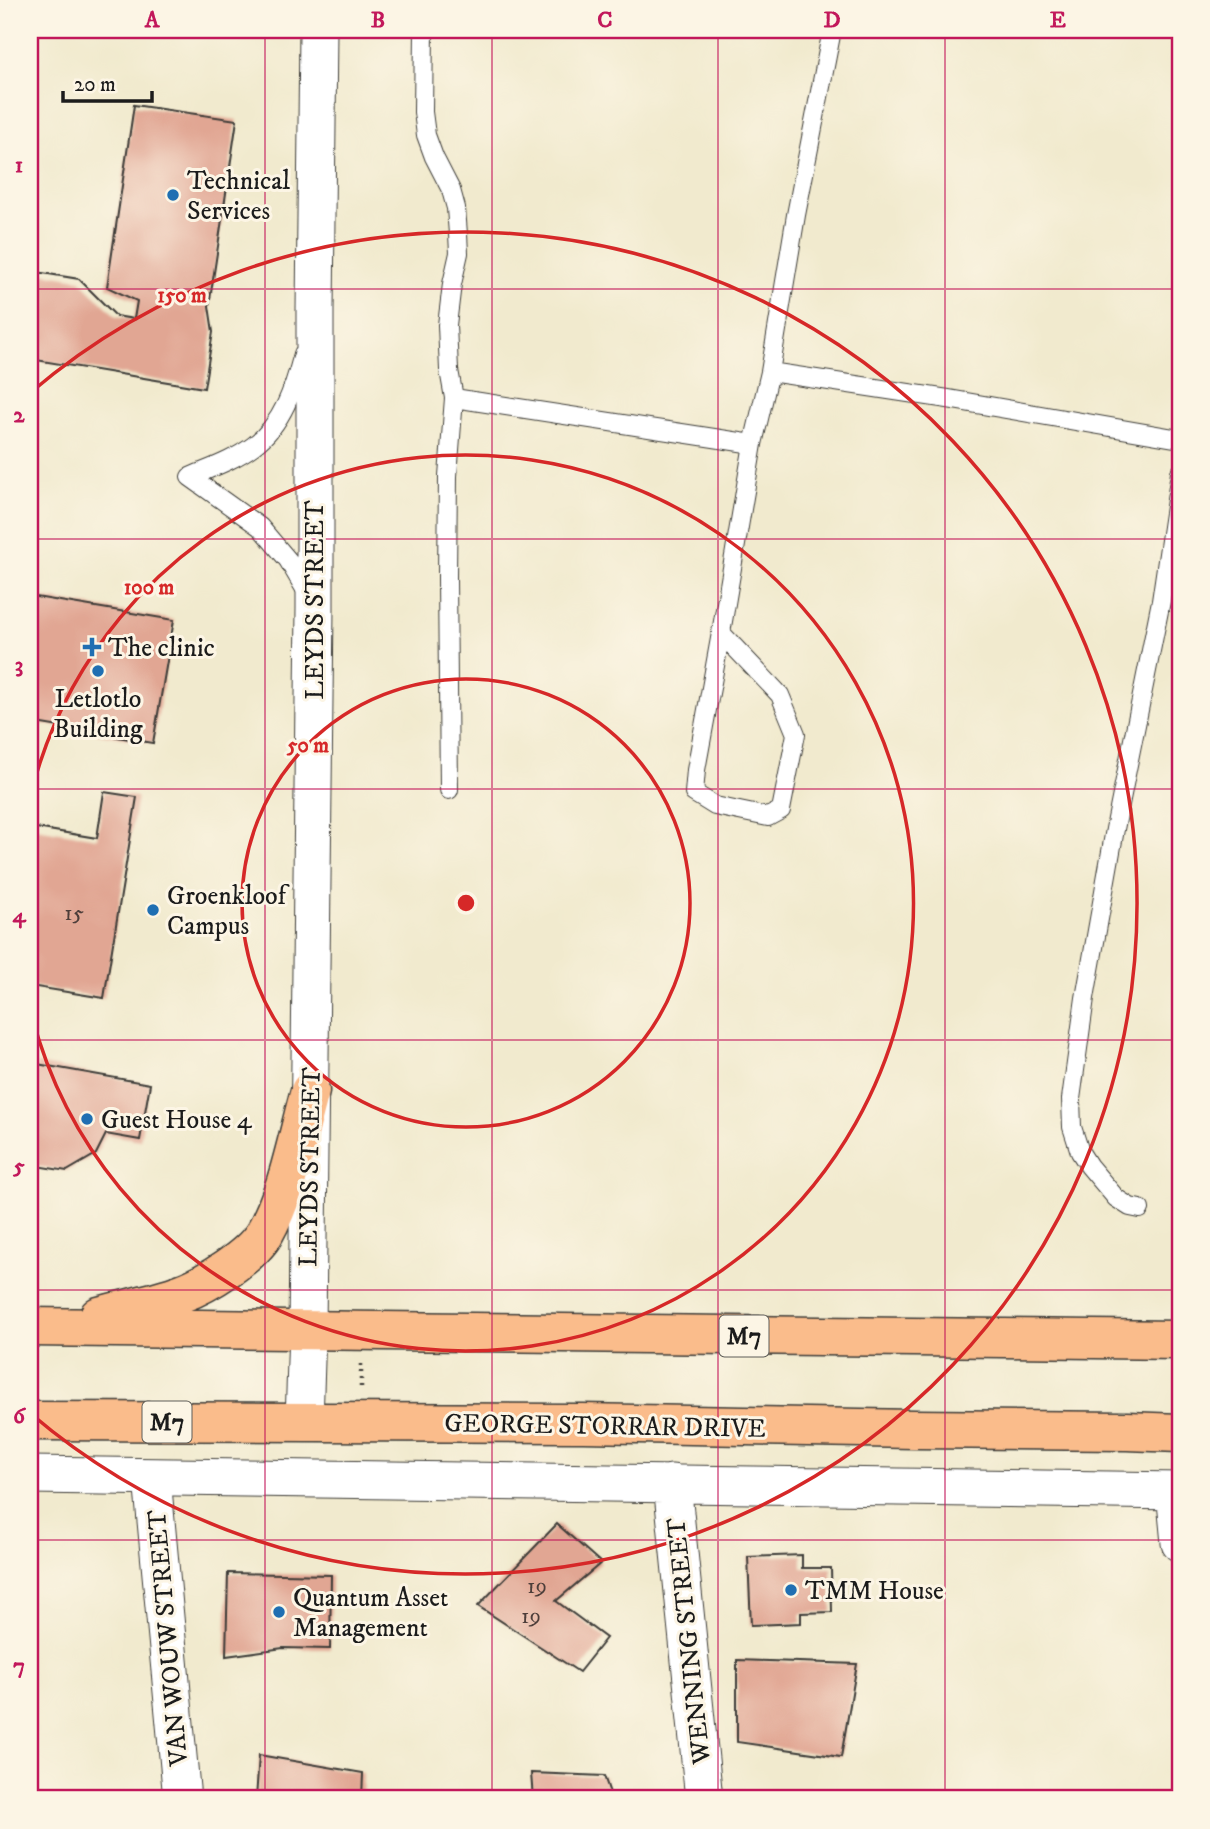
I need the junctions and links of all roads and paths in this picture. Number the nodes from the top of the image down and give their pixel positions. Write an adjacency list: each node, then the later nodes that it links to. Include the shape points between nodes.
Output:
1 (318, 30): 4 (street, LEYDS STREET)
2 (424, 30): 6 (lane, via 426,135 456,208 459,253 447,325)
3 (832, 30): 5 (lane)
4 (315, 311): 10 (street, LEYDS STREET); 10 (lane, via 291,393 272,430 252,447 190,477 260,527 288,560)
5 (770, 372): 7 (lane); 8 (lane)
6 (454, 398): 8 (lane); 12 (lane, via 447,578)
7 (1180, 439)
8 (753, 444): 11 (lane)
9 (1180, 473): 14 (lane, via 1161,601 1085,998 1071,1099 1072,1127 1080,1152 1116,1198)
10 (315, 608): 13 (street, LEYDS STREET)
11 (721, 634): 11 (lane, via 780,695 796,734 781,810 768,817 715,806 694,793)
12 (449, 790)
13 (310, 1091): 15 (main road, via 282,1192 263,1236 247,1253 183,1293); 16 (street, LEYDS STREET)
14 (1140, 1209)
15 (43, 1327): 16 (main road, M7)
16 (307, 1330): 17 (main road, M7); 20 (street, LEYDS STREET)
17 (361, 1331): 18 (main road, M7); 21 (path)
18 (1180, 1340)
19 (30, 1421): 20 (main road, GEORGE STORRAR DRIVE / M7)
20 (304, 1422): 21 (main road, GEORGE STORRAR DRIVE / M7)
21 (361, 1422): 22 (main road, GEORGE STORRAR DRIVE / M7)
22 (1180, 1433)
23 (30, 1475): 24 (street)
24 (152, 1478): 25 (street); 28 (street, VAN WOUW STREET)
25 (672, 1483): 26 (street); 29 (street, WENNING STREET)
26 (1178, 1491): 27 (street)
27 (1180, 1544)
28 (182, 1799)
29 (704, 1799)

